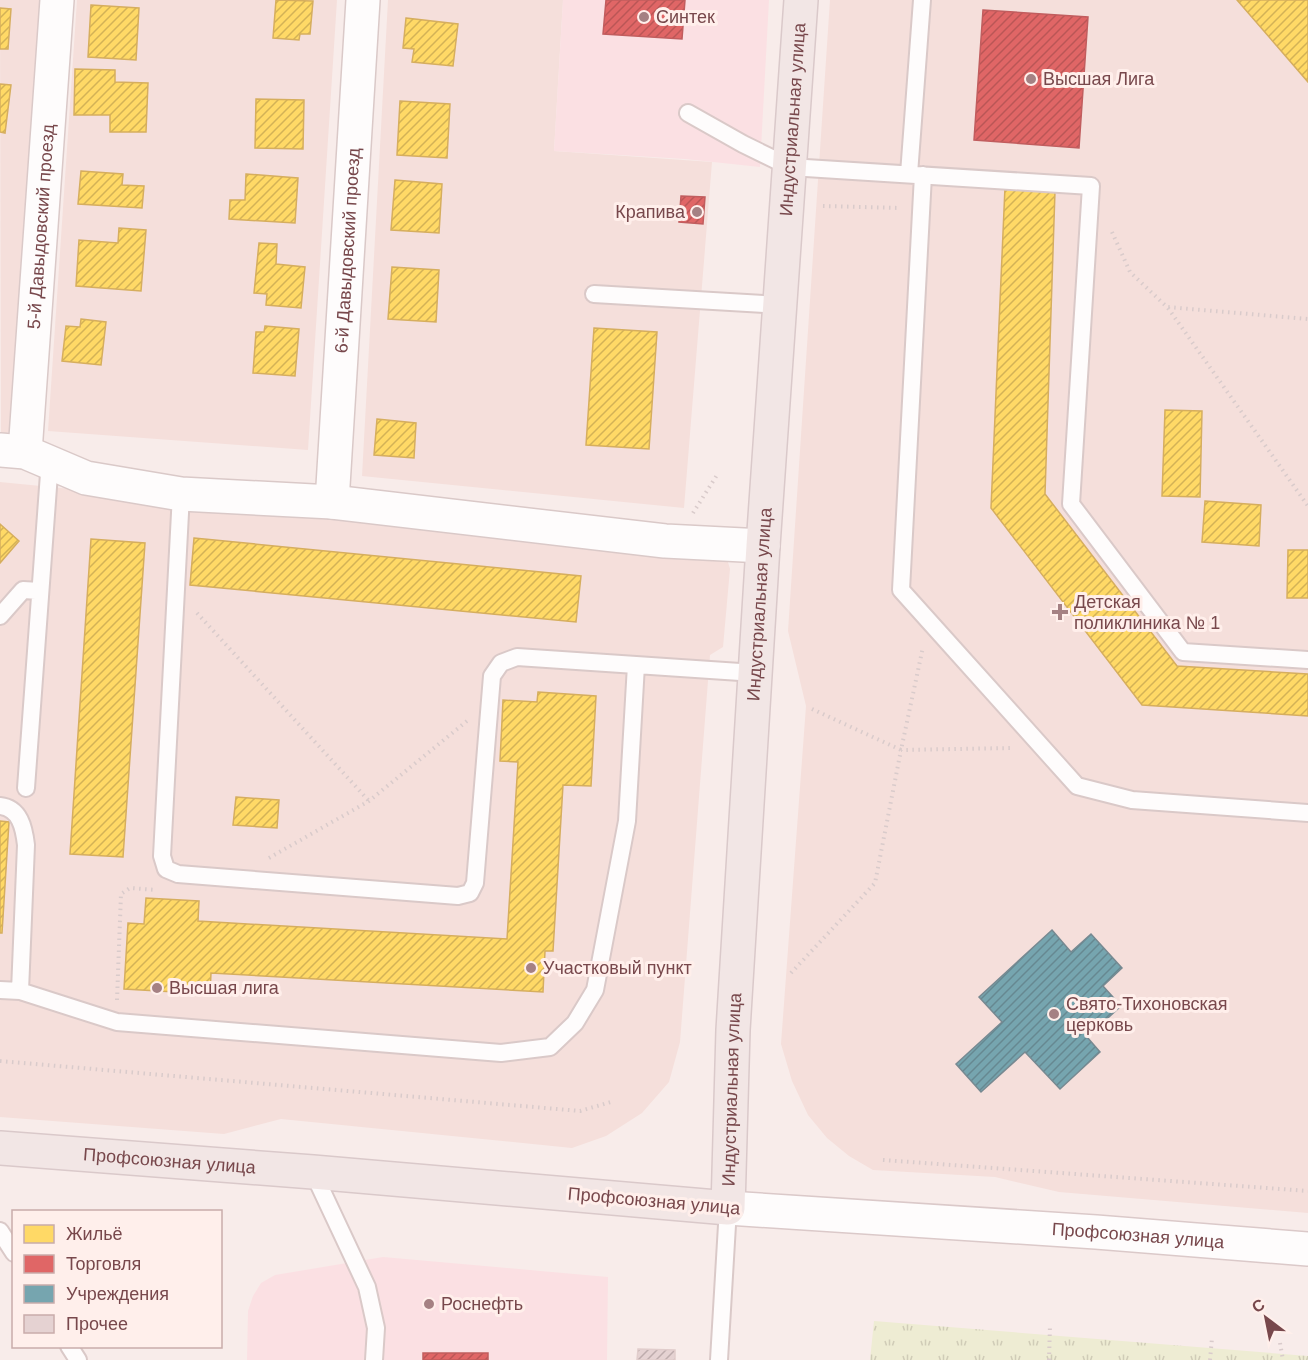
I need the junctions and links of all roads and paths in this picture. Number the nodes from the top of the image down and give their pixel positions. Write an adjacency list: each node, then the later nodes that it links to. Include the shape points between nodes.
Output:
1 (57, 0): 15 (street, 5-й Давыдовский проезд)
2 (363, 0): 17 (street, 6-й Давыдовский проезд)
3 (801, 0): 6 (highway, Индустриальная улица)
4 (922, 0): 7 (lane)
5 (688, 113): 6 (lane)
6 (790, 167): 7 (lane); 12 (highway, Индустриальная улица)
7 (916, 174): 9 (lane); 24 (lane, via 1091,186 1071,504 1183,652)
8 (823, 206): 9 (path)
9 (920, 208): 23 (lane, via 901,590)
10 (1111, 229): 13 (path, via 1130,272)
11 (594, 294): 12 (lane)
12 (780, 305): 19 (highway, Индустриальная улица)
13 (1167, 307): 14 (path); 18 (path)
14 (1308, 319)
15 (32, 453): 16 (street, via 86,478); 21 (lane)
16 (181, 494): 17 (street); 20 (lane)
17 (332, 502): 19 (street, via 665,541)
18 (1308, 506)
19 (763, 546): 26 (highway, Индустриальная улица)
20 (174, 588): 32 (path); 35 (lane, via 162,856 166,869 177,874)
21 (40, 591): 22 (lane, via 23,590); 31 (lane)
22 (0, 616)
23 (928, 620): 29 (lane); 30 (path)
24 (1308, 660)
25 (636, 665): 26 (lane); 27 (lane, via 517,657 501,663 492,676); 40 (lane, via 627,821 595,990 575,1023 550,1047 501,1053)
26 (755, 673): 47 (highway, Индустриальная улица, via 733,1030)
27 (489, 702): 32 (path); 35 (lane, via 475,883 470,893 458,897)
28 (812, 710): 30 (path)
29 (1042, 747): 30 (path); 34 (lane, via 1077,786 1132,800)
30 (901, 750): 37 (path, via 875,884)
31 (26, 788)
32 (369, 801): 35 (path)
33 (0, 806): 39 (lane, via 17,814 26,844)
34 (1308, 813)
35 (232, 879)
36 (148, 890): 40 (path, via 130,888 122,894)
37 (791, 973)
38 (0, 990): 39 (lane)
39 (20, 991): 40 (lane)
40 (117, 1022)
41 (0, 1061): 42 (path, via 580,1111)
42 (611, 1102)
43 (0, 1148): 45 (highway, Профсоюзная улица)
44 (883, 1160): 46 (path)
45 (313, 1172): 47 (highway, Профсоюзная улица); 54 (lane, via 367,1287 376,1328)
46 (1308, 1191)
47 (728, 1208): 49 (street, Профсоюзная улица); 55 (lane)
48 (0, 1231): 50 (lane)
49 (1308, 1249)
50 (12, 1250)
51 (1050, 1325): 56 (path)
52 (1212, 1338): 57 (path)
53 (1280, 1343): 58 (path)
54 (374, 1360)
55 (719, 1360)
56 (1049, 1360)
57 (1210, 1360)
58 (1283, 1360)

